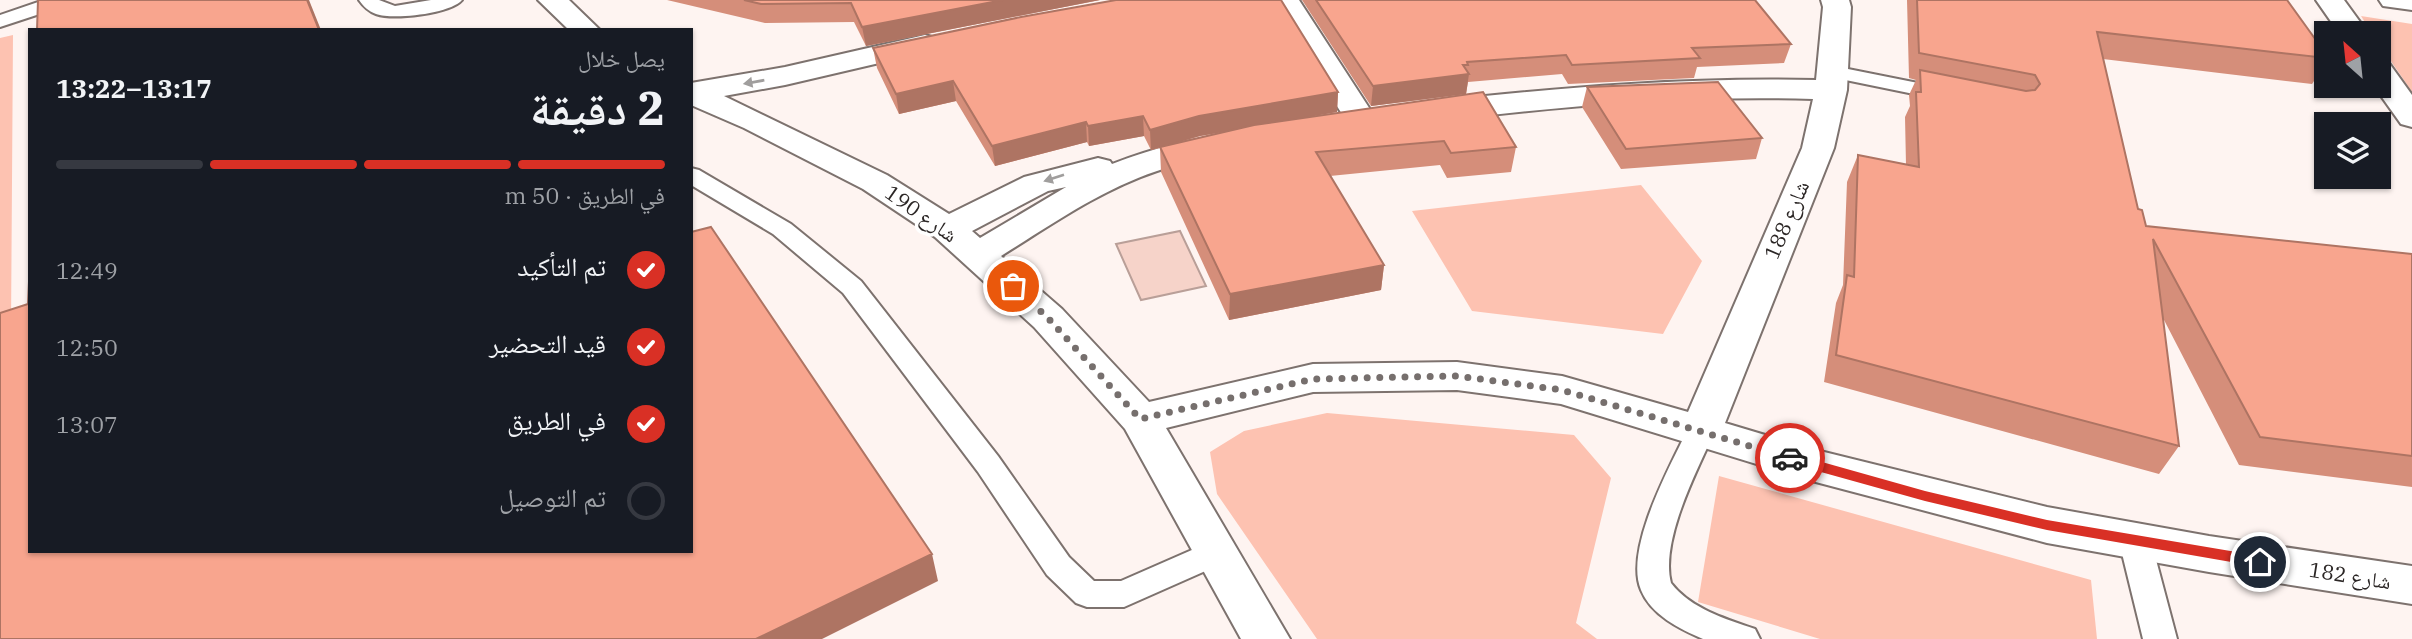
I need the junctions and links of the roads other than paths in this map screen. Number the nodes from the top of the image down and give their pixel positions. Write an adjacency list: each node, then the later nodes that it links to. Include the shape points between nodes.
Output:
1 (63, 0): 10 (lane)
2 (369, 0): 3 (lane, via 383,12)
3 (452, 0)
4 (552, 0): 12 (street)
5 (1285, 0): 15 (street, via 1374,119 1558,99 1781,88)
6 (1835, 0): 15 (street, شارع 188)
7 (2330, 0): 11 (street)
8 (2393, 0): 9 (street)
9 (2412, 2)
10 (0, 21)
11 (2345, 21)
12 (584, 28)
13 (946, 39): 14 (street)
14 (816, 69): 17 (street, one-way to 17); 21 (street)
15 (1832, 81): 19 (lane); 28 (street, شارع 188, via 1818,148)
16 (2391, 87): 20 (street)
17 (693, 92)
18 (693, 93): 21 (street, شارع 190)
19 (1962, 98)
20 (2412, 117)
21 (755, 121): 25 (street, شارع 190, via 876,182)
22 (1241, 142): 23 (street)
23 (1145, 164): 25 (street, one-way to 25, via 1117,165 1036,184); 26 (street, via 1089,188)
24 (693, 176): 30 (lane, via 782,229 852,288 988,464 1058,566 1087,594 1124,594)
25 (948, 229): 26 (street, شارع 190)
26 (978, 255): 27 (street, شارع 190, via 1048,318)
27 (1140, 419): 28 (street, شارع 182, via 1313,379 1457,376 1562,390); 30 (street, شارع 190)
28 (1701, 431): 29 (street, شارع 182, via 1925,496); 33 (lane, via 1678,478 1652,561 1655,587 1679,611)
29 (2135, 541): 31 (street, شارع 182); 34 (lane)
30 (1217, 552): 32 (street, شارع 190)
31 (2412, 585)
32 (1266, 639)
33 (1743, 639)
34 (2160, 639)

